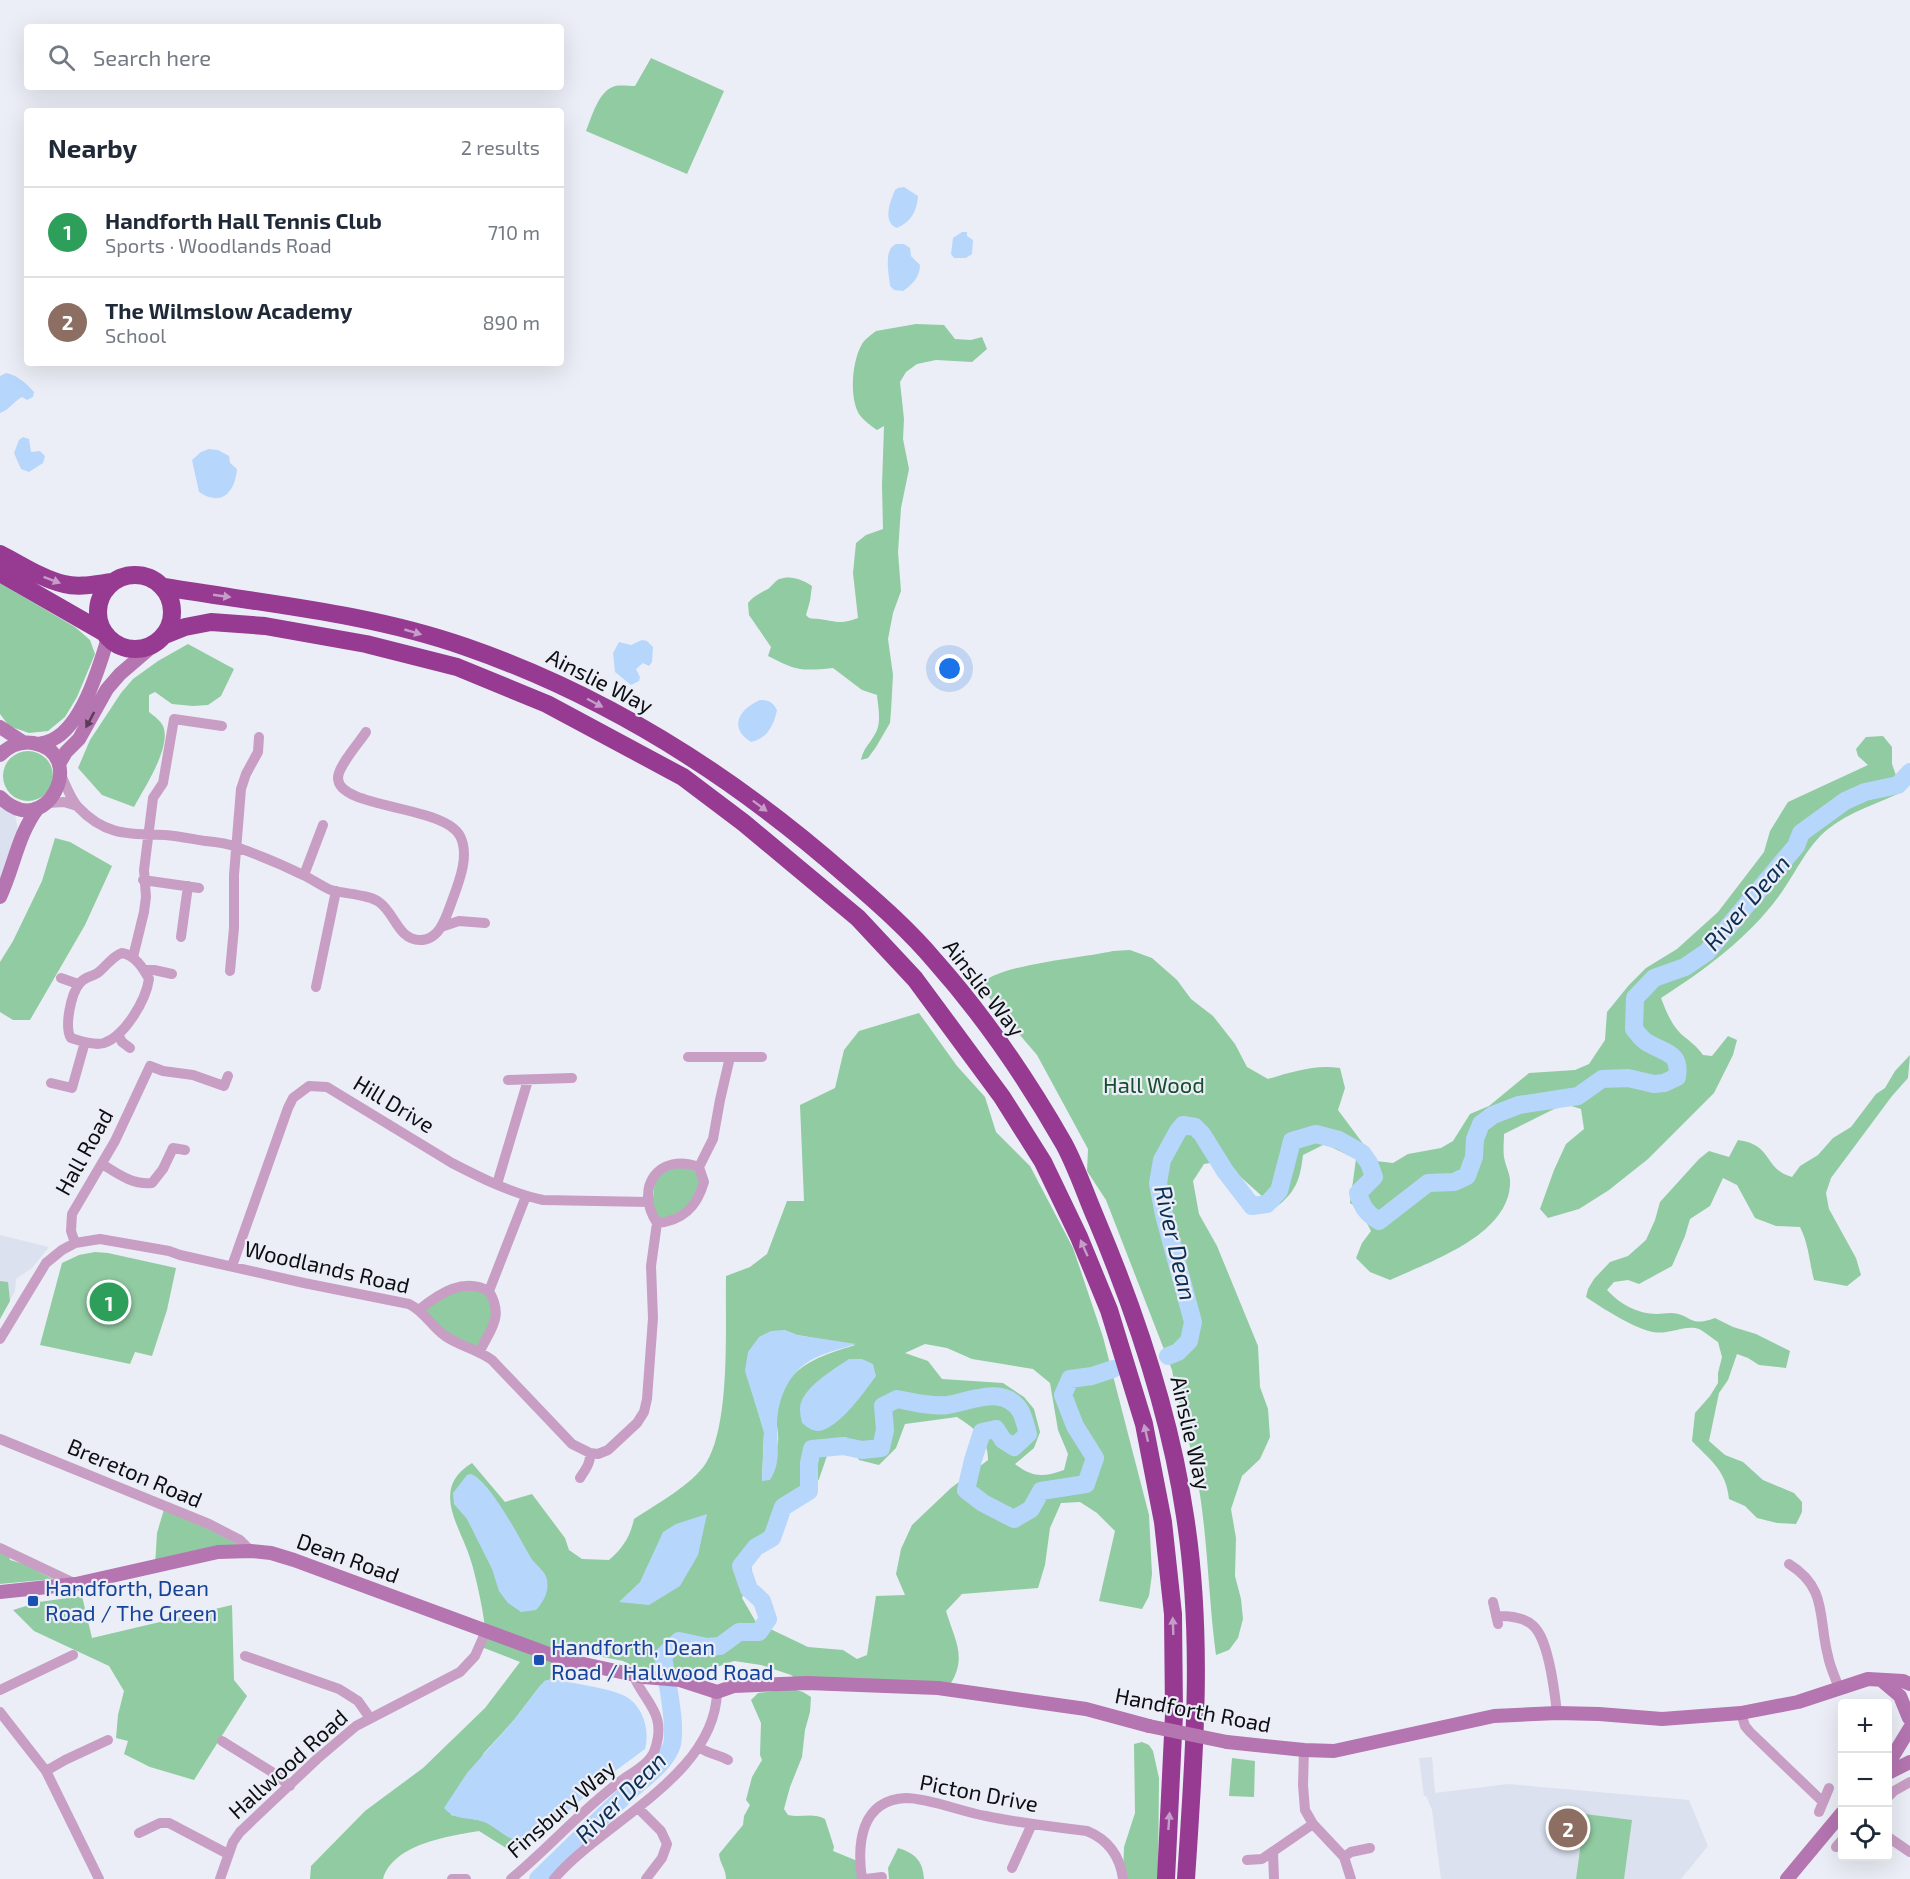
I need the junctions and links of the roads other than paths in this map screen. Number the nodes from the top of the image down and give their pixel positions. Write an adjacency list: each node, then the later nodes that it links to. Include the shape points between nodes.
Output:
1 (0, 554): 3 (highway, one-way to 3, via 64,584)
2 (0, 573): 5 (highway)
3 (112, 582): 4 (highway, via 131,574 145,575); 5 (highway, via 98,605 98,619)
4 (164, 587): 6 (highway, via 172,603 172,620); 121 (highway, Ainslie Way, one-way to 121, via 371,620 465,647 558,683 694,758 759,805 876,901 935,960 1027,1082 1066,1149 1117,1269 1152,1369 1177,1465 1192,1566 1196,1716)
5 (105, 635): 6 (highway, via 118,646 130,649 143,649); 12 (main road, via 100,665 76,718 53,740)
6 (160, 640): 14 (main road, one-way to 14, via 113,682); 120 (highway, Ainslie Way, one-way to 6, via 1174,1714 1173,1614 1163,1522 1144,1424 1109,1310 1043,1162 1002,1097 915,979 858,918 744,823 682,777 548,704 457,668 366,644 265,626 211,622 185,627)
7 (222, 726): 19 (street, via 174,719 163,783 153,798)
8 (0, 727): 11 (main road)
9 (366, 732): 27 (street, via 340,771 341,787 368,801 444,822 459,834 462,871)
10 (259, 737): 21 (street, via 258,752 241,789)
11 (23, 742): 12 (main road); 13 (main road)
12 (38, 744): 14 (main road, via 54,756)
13 (0, 754)
14 (60, 770): 16 (main road, via 55,795); 17 (street)
15 (5, 802): 16 (main road, via 22,810); 20 (main road, via 17,820)
16 (43, 806): 17 (street, via 55,801); 20 (main road, via 28,821)
17 (77, 806): 19 (street, via 111,831)
18 (323, 825): 22 (street)
19 (149, 836): 21 (street, via 175,836); 23 (street)
20 (20, 841): 25 (main road)
21 (234, 846): 22 (street); 31 (street)
22 (304, 875): 24 (street)
23 (143, 880): 28 (street, via 194,887); 29 (street, via 146,897)
24 (336, 891): 27 (street, via 379,902 409,939 427,939); 35 (street)
25 (0, 897)
26 (485, 923): 27 (street, via 459,921)
27 (441, 927)
28 (181, 938)
29 (133, 957): 30 (street); 34 (street, via 116,955 97,974)
30 (144, 970): 32 (street); 36 (street, via 149,979 144,998)
31 (230, 971)
32 (171, 974)
33 (61, 978): 34 (street)
34 (78, 984): 37 (street, via 67,1021 68,1032 71,1038)
35 (316, 987)
36 (118, 1034): 37 (street, via 103,1043); 38 (street)
37 (84, 1042): 46 (street, via 72,1088)
38 (130, 1047)
39 (688, 1057): 40 (street)
40 (730, 1057): 41 (street); 49 (street, via 713,1139)
41 (762, 1057)
42 (228, 1076): 48 (street, Hall Road, via 224,1086 199,1076 150,1066)
43 (572, 1078): 45 (street)
44 (508, 1080): 45 (street)
45 (528, 1080): 50 (street)
46 (51, 1083)
47 (185, 1150): 48 (street, via 173,1148 152,1183 132,1181)
48 (102, 1164): 54 (street, Hall Road, via 72,1214)
49 (699, 1167): 52 (street, via 675,1164 656,1172 649,1182); 53 (street, via 704,1182 693,1205 684,1216)
50 (497, 1184): 51 (street, Hill Drive); 55 (street, Hill Drive, via 452,1163 335,1091 309,1086 293,1098 288,1108)
51 (526, 1196): 52 (street, Hill Drive, via 543,1200); 56 (street)
52 (648, 1202): 53 (street)
53 (657, 1223): 61 (street, via 651,1266 653,1318 644,1412 608,1450)
54 (75, 1242): 55 (street, Woodlands Road, via 100,1239); 58 (street, via 46,1263)
55 (232, 1266): 57 (street, Woodlands Road)
56 (489, 1291): 57 (street, via 474,1285 462,1286); 59 (street, via 497,1310 496,1319)
57 (420, 1309): 59 (street, Woodlands Road, via 445,1336)
58 (0, 1339)
59 (480, 1351): 61 (street, Woodlands Road, via 511,1378 562,1435)
60 (0, 1439): 64 (street, Brereton Road, via 209,1524 240,1540)
61 (590, 1453): 62 (street)
62 (580, 1478)
63 (0, 1548): 66 (street)
64 (251, 1551): 66 (main road, Dean Road, via 218,1552); 69 (main road, Dean Road, via 294,1560)
65 (1789, 1564): 75 (street, via 1813,1584 1828,1657)
66 (76, 1584): 67 (main road, Dean Road)
67 (0, 1592)
68 (1493, 1602): 79 (street, via 1497,1620 1514,1616 1538,1629 1554,1683)
69 (486, 1631): 72 (main road, Dean Road, via 565,1660); 82 (street, Hallwood Road, via 475,1656 460,1672)
70 (73, 1655): 76 (street)
71 (246, 1656): 82 (street, via 339,1689 358,1701)
72 (640, 1676): 77 (main road, Dean Road, via 692,1682); 115 (street, Finsbury Way, via 636,1681 656,1714 658,1733 652,1756 608,1790)
73 (1881, 1680): 74 (main road, Handforth Road); 75 (main road, Handforth Road, via 1868,1679); 81 (main road, via 1900,1696)
74 (1910, 1684)
75 (1839, 1688): 80 (main road, Handforth Road, via 1798,1702)
76 (0, 1690)
77 (717, 1692): 86 (street, via 715,1716); 87 (main road, Handforth Road, bridge, via 734,1686 807,1683 938,1688 1086,1710 1227,1742)
78 (0, 1712): 91 (street)
79 (1557, 1713): 80 (main road, Handforth Road, via 1662,1719); 87 (main road, Handforth Road, via 1494,1716 1334,1751)
80 (1741, 1713): 95 (street, via 1750,1732 1821,1807)
81 (1910, 1717): 83 (main road)
82 (370, 1718): 94 (street, Hallwood Road, via 340,1738)
83 (1910, 1728): 88 (main road)
84 (108, 1740): 91 (street)
85 (222, 1741): 94 (street)
86 (699, 1747): 89 (street); 97 (street)
87 (1304, 1750): 100 (street, via 1303,1799)
88 (1892, 1756)
89 (728, 1760)
90 (1910, 1762): 92 (main road)
91 (45, 1771): 111 (street)
92 (1892, 1771)
93 (1910, 1782): 96 (street)
94 (290, 1786): 106 (street, Hallwood Road, via 240,1832)
95 (1829, 1788)
96 (1892, 1793)
97 (639, 1809): 116 (street, via 577,1854); 117 (street, via 661,1831 667,1844)
98 (1838, 1818): 124 (main road)
99 (1032, 1824): 109 (street); 118 (street, Picton Drive, via 920,1800 893,1801 873,1813 862,1831); 119 (street, Picton Drive, via 1096,1835 1116,1854)
100 (1313, 1824): 104 (street); 107 (street)
101 (139, 1833): 106 (street, via 169,1823)
102 (1892, 1840): 105 (street)
103 (1370, 1848): 107 (street)
104 (1273, 1852): 108 (street, via 1262,1859); 122 (street)
105 (1910, 1852)
106 (228, 1854): 112 (street, Hallwood Road)
107 (1344, 1857): 123 (street)
108 (1247, 1860)
109 (1012, 1868)
110 (882, 1877): 118 (street)
111 (99, 1879)
112 (220, 1879)
113 (452, 1879): 114 (street)
114 (466, 1879)
115 (511, 1879)
116 (554, 1879)
117 (646, 1879)
118 (864, 1879)
119 (1123, 1879)
120 (1166, 1879)
121 (1186, 1879)
122 (1274, 1879)
123 (1351, 1879)
124 (1787, 1879)

